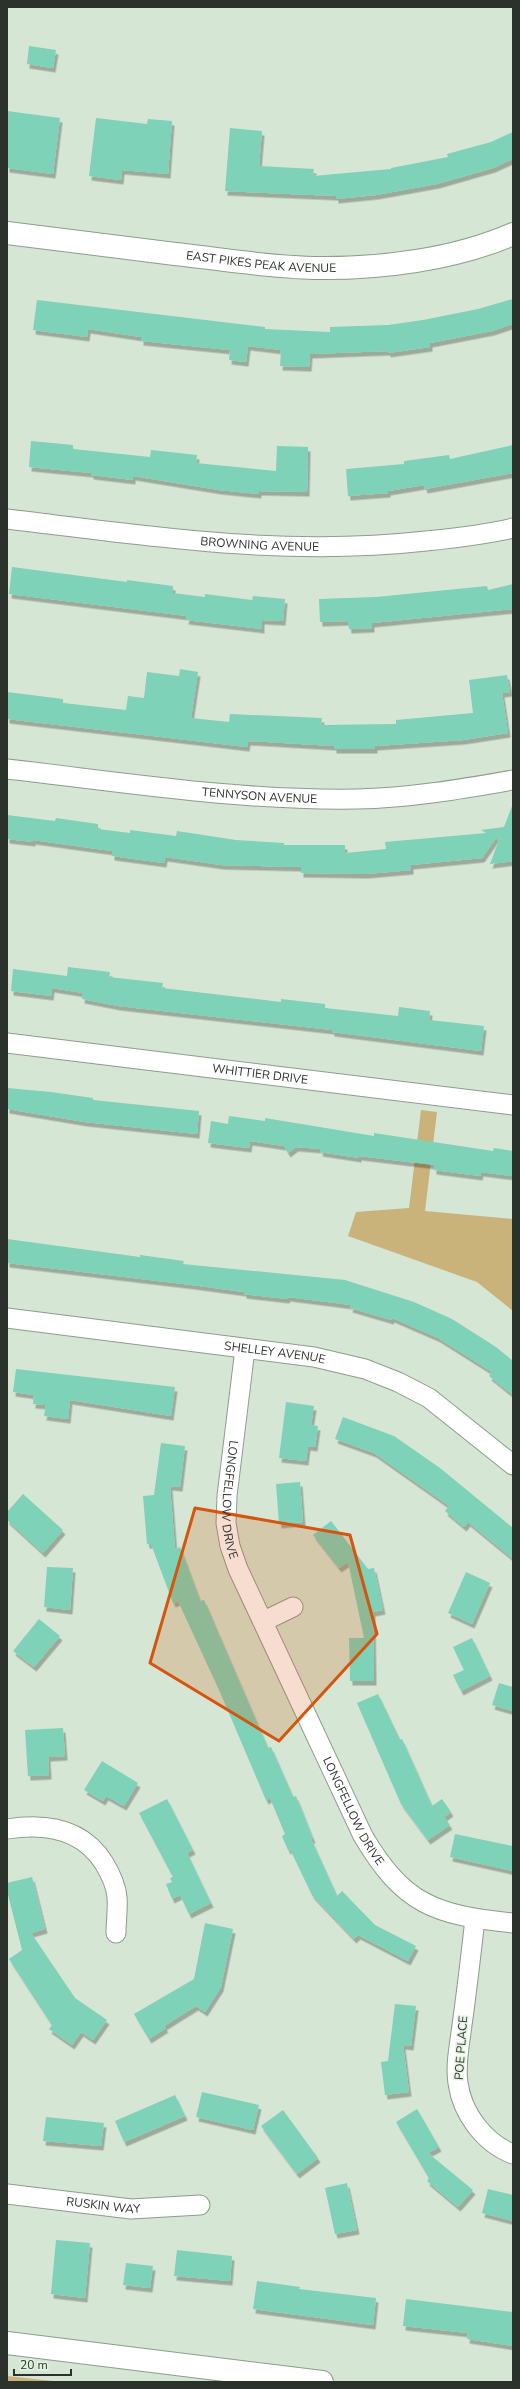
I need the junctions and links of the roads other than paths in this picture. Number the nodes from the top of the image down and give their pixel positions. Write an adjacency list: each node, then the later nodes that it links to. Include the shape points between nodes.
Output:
1 (7, 234): 2 (main road, EAST PIKES PEAK AVENUE, via 314,268 371,266 418,260 461,251)
2 (513, 234)
3 (7, 519): 4 (street, BROWNING AVENUE, via 228,545 275,548 384,546)
4 (513, 528)
5 (7, 769): 6 (street, TENNYSON AVENUE, via 213,792 307,799 358,799 417,794)
6 (513, 780)
7 (7, 1043): 8 (street, WHITTIER DRIVE)
8 (513, 1105)
9 (7, 1318): 10 (street, SHELLEY AVENUE)
10 (245, 1349): 11 (street, SHELLEY AVENUE, via 338,1361 398,1382 429,1398); 13 (street, LONGFELLOW DRIVE, via 226,1523 238,1569)
11 (513, 1465)
12 (293, 1607): 13 (street)
13 (264, 1621): 15 (street, LONGFELLOW DRIVE, via 363,1836 380,1864 401,1887 425,1903 450,1914)
14 (7, 1830): 17 (street, via 30,1826 54,1828 83,1839 93,1848 111,1874 117,1896)
15 (475, 1919): 16 (street, LONGFELLOW DRIVE); 18 (street, POE PLACE, via 458,2082 462,2102 485,2136 501,2149)
16 (513, 1923)
17 (116, 1934)
18 (513, 2154)
19 (7, 2194): 20 (street, RUSKIN WAY, via 131,2209)
20 (200, 2205)
21 (7, 2343): 22 (main road)
22 (322, 2382)

